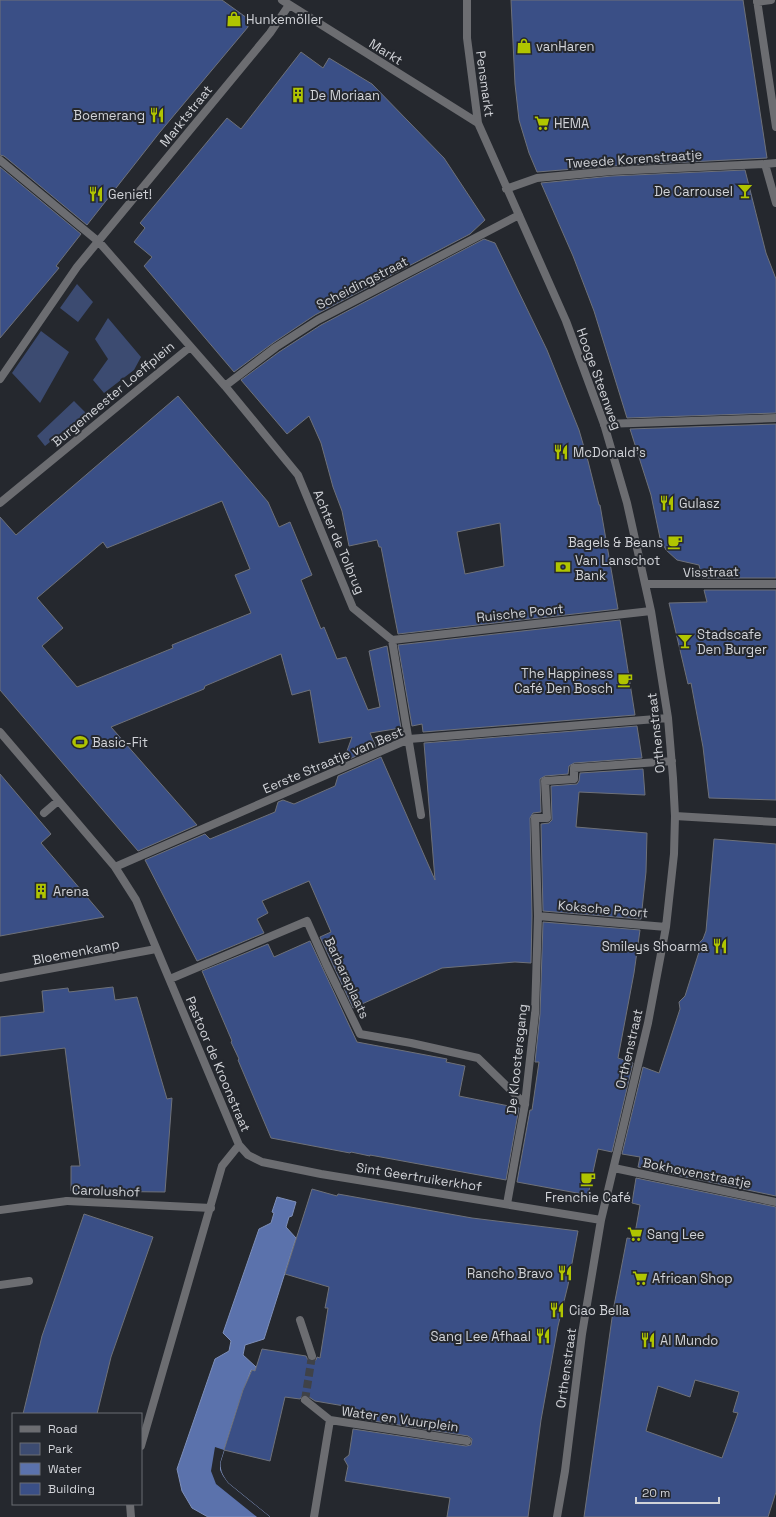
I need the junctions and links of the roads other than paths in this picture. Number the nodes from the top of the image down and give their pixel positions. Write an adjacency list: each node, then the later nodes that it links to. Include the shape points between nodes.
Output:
1 (467, 0): 5 (street, Pensmarkt, via 467,38)
2 (771, 0): 3 (street)
3 (757, 1): 6 (street)
4 (286, 3): 5 (street, Markt); 13 (street, Marktstraat, via 270,33)
5 (478, 123): 10 (street, Pensmarkt)
6 (776, 127)
7 (0, 160): 13 (street, Burgemeester Loeffplein)
8 (776, 163): 9 (street, Tweede Korenstraatje)
9 (765, 164): 10 (street, Tweede Korenstraatje, via 612,171 537,178); 11 (street)
10 (506, 189): 12 (street, Hooge Steenweg)
11 (776, 203)
12 (519, 215): 16 (street, Scheidingstraat, via 318,320 276,347); 18 (street, Hooge Steenweg, via 566,321)
13 (99, 242): 14 (street, Burgemeester Loeffplein); 15 (street, via 77,267)
14 (190, 346): 16 (street, Achter de Tolbrug); 19 (street, Burgemeester Loeffplein)
15 (0, 379)
16 (225, 386): 23 (street, Achter de Tolbrug, via 298,475 353,608)
17 (776, 418): 18 (street)
18 (604, 424): 20 (street, Hooge Steenweg, via 627,503)
19 (0, 503)
20 (645, 584): 21 (street, Visstraat); 22 (street, Orthenstraat)
21 (776, 584)
22 (651, 611): 23 (street, Ruische Poort); 24 (street, Orthenstraat)
23 (392, 640): 26 (street)
24 (668, 718): 26 (street, Eerste Straatje van Best); 27 (street, Orthenstraat)
25 (0, 732): 28 (street, Pastoor de Kroonstraat)
26 (409, 739): 30 (street); 33 (street, Eerste Straatje van Best)
27 (672, 761): 31 (street, Orthenstraat); 34 (street, De Kloostersgang, via 574,768 574,779 544,781 547,818 535,818)
28 (58, 801): 29 (street); 33 (street, Pastoor de Kroonstraat)
29 (44, 813)
30 (421, 815)
31 (675, 816): 32 (street); 35 (street, Orthenstraat, via 674,854)
32 (776, 822)
33 (115, 867): 36 (street, Pastoor de Kroonstraat, via 136,900)
34 (538, 916): 35 (street, Koksche Poort); 39 (street, De Kloostersgang, via 535,1014)
35 (666, 927): 41 (street, Orthenstraat, via 648,1023)
36 (156, 949): 37 (street, Bloemenkamp); 38 (street, Pastoor de Kroonstraat)
37 (0, 978)
38 (170, 979): 39 (street, Barbaraplaats, via 307,921 360,1034 478,1058); 40 (street, Pastoor de Kroonstraat)
39 (525, 1104): 43 (street, De Kloostersgang)
40 (239, 1145): 43 (street, Sint Geertruikerkhof, via 248,1155 262,1162); 44 (street, Pastoor de Kroonstraat, via 222,1166)
41 (614, 1168): 42 (street, Bokhovenstraatje); 46 (street, Orthenstraat)
42 (776, 1202)
43 (507, 1204): 46 (street, Sint Geertruikerkhof)
44 (211, 1208): 45 (street, Carolushof, via 66,1201); 54 (street, Pastoor de Kroonstraat)
45 (0, 1210)
46 (601, 1220): 58 (street, Orthenstraat, via 582,1334)
47 (29, 1281): 48 (street)
48 (0, 1285)
49 (300, 1320): 50 (street)
50 (312, 1356)
51 (305, 1400): 52 (street, Water en Vuurplein)
52 (330, 1420): 53 (street, Water en Vuurplein); 57 (street, Water en Vuurplein)
53 (467, 1441)
54 (142, 1443)
55 (130, 1505): 56 (street)
56 (130, 1517)
57 (314, 1517)
58 (558, 1517)

